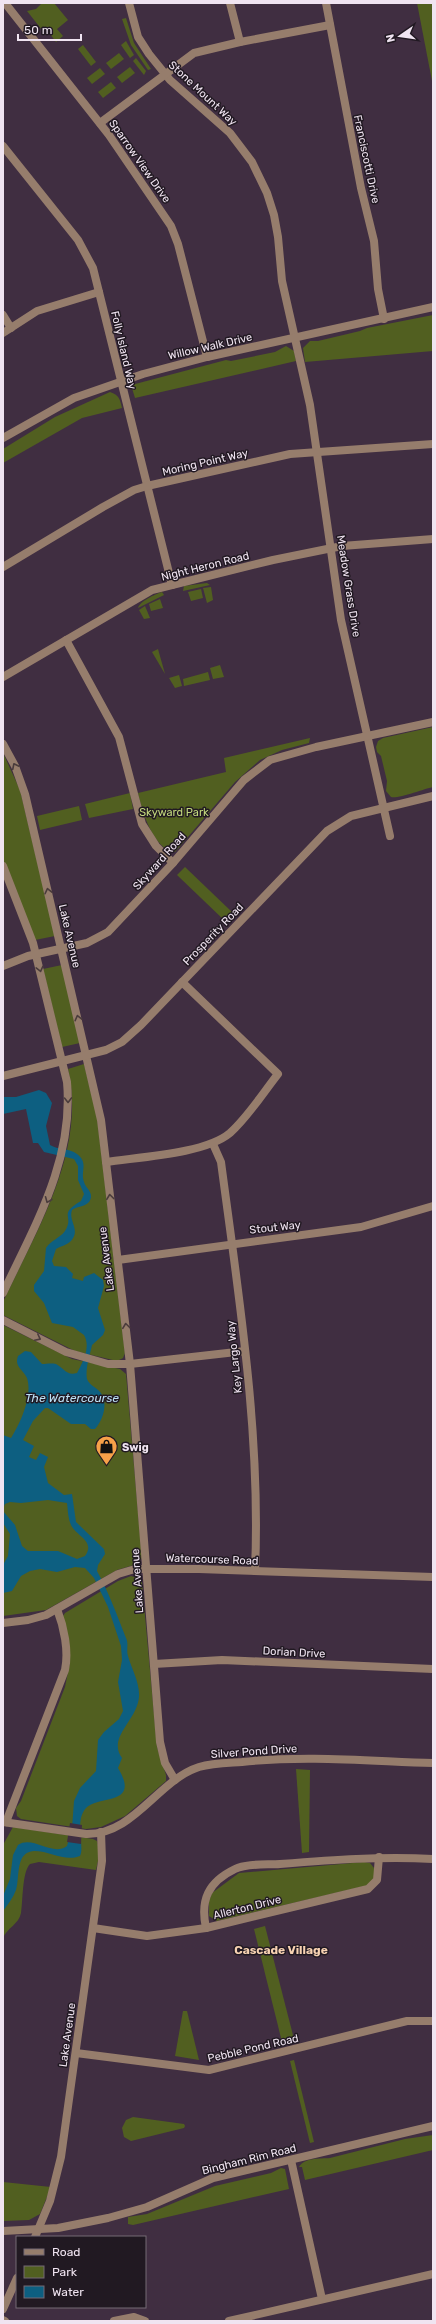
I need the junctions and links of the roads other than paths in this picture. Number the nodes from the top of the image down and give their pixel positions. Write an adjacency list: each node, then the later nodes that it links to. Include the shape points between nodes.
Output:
1 (129, 3): 7 (street, Stone Mount Way, via 138,37)
2 (230, 3): 6 (street)
3 (326, 3): 5 (street, Franciscotti Drive)
4 (6, 8): 8 (street, Sparrow View Drive)
5 (330, 25): 6 (street); 13 (street, Franciscotti Drive, via 374,241 378,288)
6 (240, 42): 7 (street, via 194,53)
7 (164, 73): 8 (street); 16 (street, Stone Mount Way, via 230,133 255,168 274,215 282,281)
8 (100, 123): 17 (street, Sparrow View Drive, via 174,232)
9 (3, 146): 10 (street, Folly Island Way, via 83,248 93,268)
10 (99, 292): 14 (street, via 47,307); 18 (street, Folly Island Way)
11 (433, 307): 13 (street, Willow Walk Drive)
12 (3, 315): 14 (street)
13 (384, 319): 16 (street, Willow Walk Drive)
14 (11, 328): 15 (street)
15 (3, 333)
16 (295, 337): 17 (street, Willow Walk Drive); 21 (street, Meadow Grass Drive)
17 (207, 357): 18 (street, Willow Walk Drive)
18 (120, 382): 19 (street, Willow Walk Drive, via 62,404); 22 (street, Folly Island Way)
19 (3, 438)
20 (433, 444): 21 (street, Moring Point Way)
21 (317, 452): 22 (street, Moring Point Way, via 283,455); 24 (street, Meadow Grass Drive)
22 (147, 486): 25 (street, Moring Point Way, via 103,507); 26 (street, Folly Island Way)
23 (433, 539): 24 (street, Night Heron Road)
24 (331, 548): 26 (street, Night Heron Road); 30 (street, Meadow Grass Drive, via 341,620)
25 (3, 567)
26 (172, 584): 27 (street, Night Heron Road, via 152,590)
27 (66, 640): 28 (street, Night Heron Road); 35 (street, via 119,737 142,824 156,846)
28 (3, 677)
29 (433, 722): 30 (street, Skyward Road)
30 (368, 737): 33 (street, Meadow Grass Drive); 35 (street, Skyward Road, via 281,756 261,765 244,780)
31 (3, 744): 37 (street, Lake Avenue, one-way to 31, via 24,790 16,766)
32 (433, 796): 33 (street, Prosperity Road)
33 (383, 807): 34 (street, Meadow Grass Drive); 40 (street, Prosperity Road, via 351,816 327,831)
34 (390, 836)
35 (173, 863): 37 (street, Skyward Road, via 108,932 87,943)
36 (3, 866): 38 (street)
37 (62, 950): 38 (street, Skyward Road); 41 (street, Lake Avenue, one-way to 37)
38 (36, 955): 39 (street, Skyward Road); 42 (street, one-way to 42)
39 (3, 966)
40 (182, 982): 41 (street, Prosperity Road, via 128,1037 110,1049); 44 (street, via 278,1074 230,1133)
41 (87, 1056): 42 (street, Prosperity Road); 45 (street, Lake Avenue, via 99,1109)
42 (62, 1062): 43 (street, Prosperity Road); 49 (street, one-way to 49, via 68,1096 60,1163 44,1209)
43 (3, 1076)
44 (212, 1144): 45 (street); 47 (street, Key Largo Way, via 221,1162)
45 (106, 1162): 48 (street, Lake Avenue, one-way to 45)
46 (433, 1206): 47 (street, Stout Way, via 361,1227)
47 (232, 1243): 48 (street, Stout Way); 51 (street, Key Largo Way)
48 (118, 1260): 52 (street, Lake Avenue, one-way to 48)
49 (3, 1293)
50 (3, 1320): 52 (street, one-way to 52, via 75,1355 97,1362)
51 (245, 1351): 52 (street); 54 (street, Key Largo Way, via 255,1469)
52 (130, 1364): 53 (street, Lake Avenue)
53 (147, 1568): 54 (street, Watercourse Road); 56 (street, Watercourse Road, via 122,1572); 58 (street, Lake Avenue)
54 (255, 1571): 55 (street, Watercourse Road)
55 (433, 1577)
56 (57, 1609): 57 (street, Watercourse Road, via 34,1619); 62 (street, via 67,1661 65,1670)
57 (3, 1623)
58 (154, 1664): 59 (street, Dorian Drive, via 222,1660); 61 (street, Lake Avenue, via 162,1750 168,1770)
59 (433, 1669)
60 (433, 1763): 61 (street, Silver Pond Drive, via 272,1759 208,1765 192,1770)
61 (175, 1780): 63 (street, Silver Pond Drive, via 128,1820)
62 (5, 1822): 63 (street, Silver Pond Drive, via 86,1834)
63 (101, 1832): 66 (street, Lake Avenue, via 104,1852)
64 (379, 1857): 65 (street); 67 (street, Allerton Drive, via 377,1880 368,1889); 67 (street, via 237,1867 212,1886 207,1893 203,1912)
65 (433, 1859)
66 (93, 1928): 67 (street, Allerton Drive, via 142,1936); 69 (street, Lake Avenue)
67 (206, 1928)
68 (433, 2021): 69 (street, Pebble Pond Road, via 407,2022 209,2070)
69 (76, 2052): 72 (street, Lake Avenue, via 57,2173)
70 (433, 2126): 71 (street, Bingham Rim Road)
71 (291, 2160): 72 (street, Bingham Rim Road, via 204,2181 131,2212 58,2228); 77 (street)
72 (39, 2229): 73 (street, Bingham Rim Road); 74 (street, Lake Avenue)
73 (3, 2231)
74 (36, 2236)
75 (433, 2274): 77 (street)
76 (16, 2280): 78 (street)
77 (322, 2299): 81 (street)
78 (3, 2309)
79 (114, 2321): 80 (street, via 134,2316)
80 (145, 2321)
81 (229, 2321)

